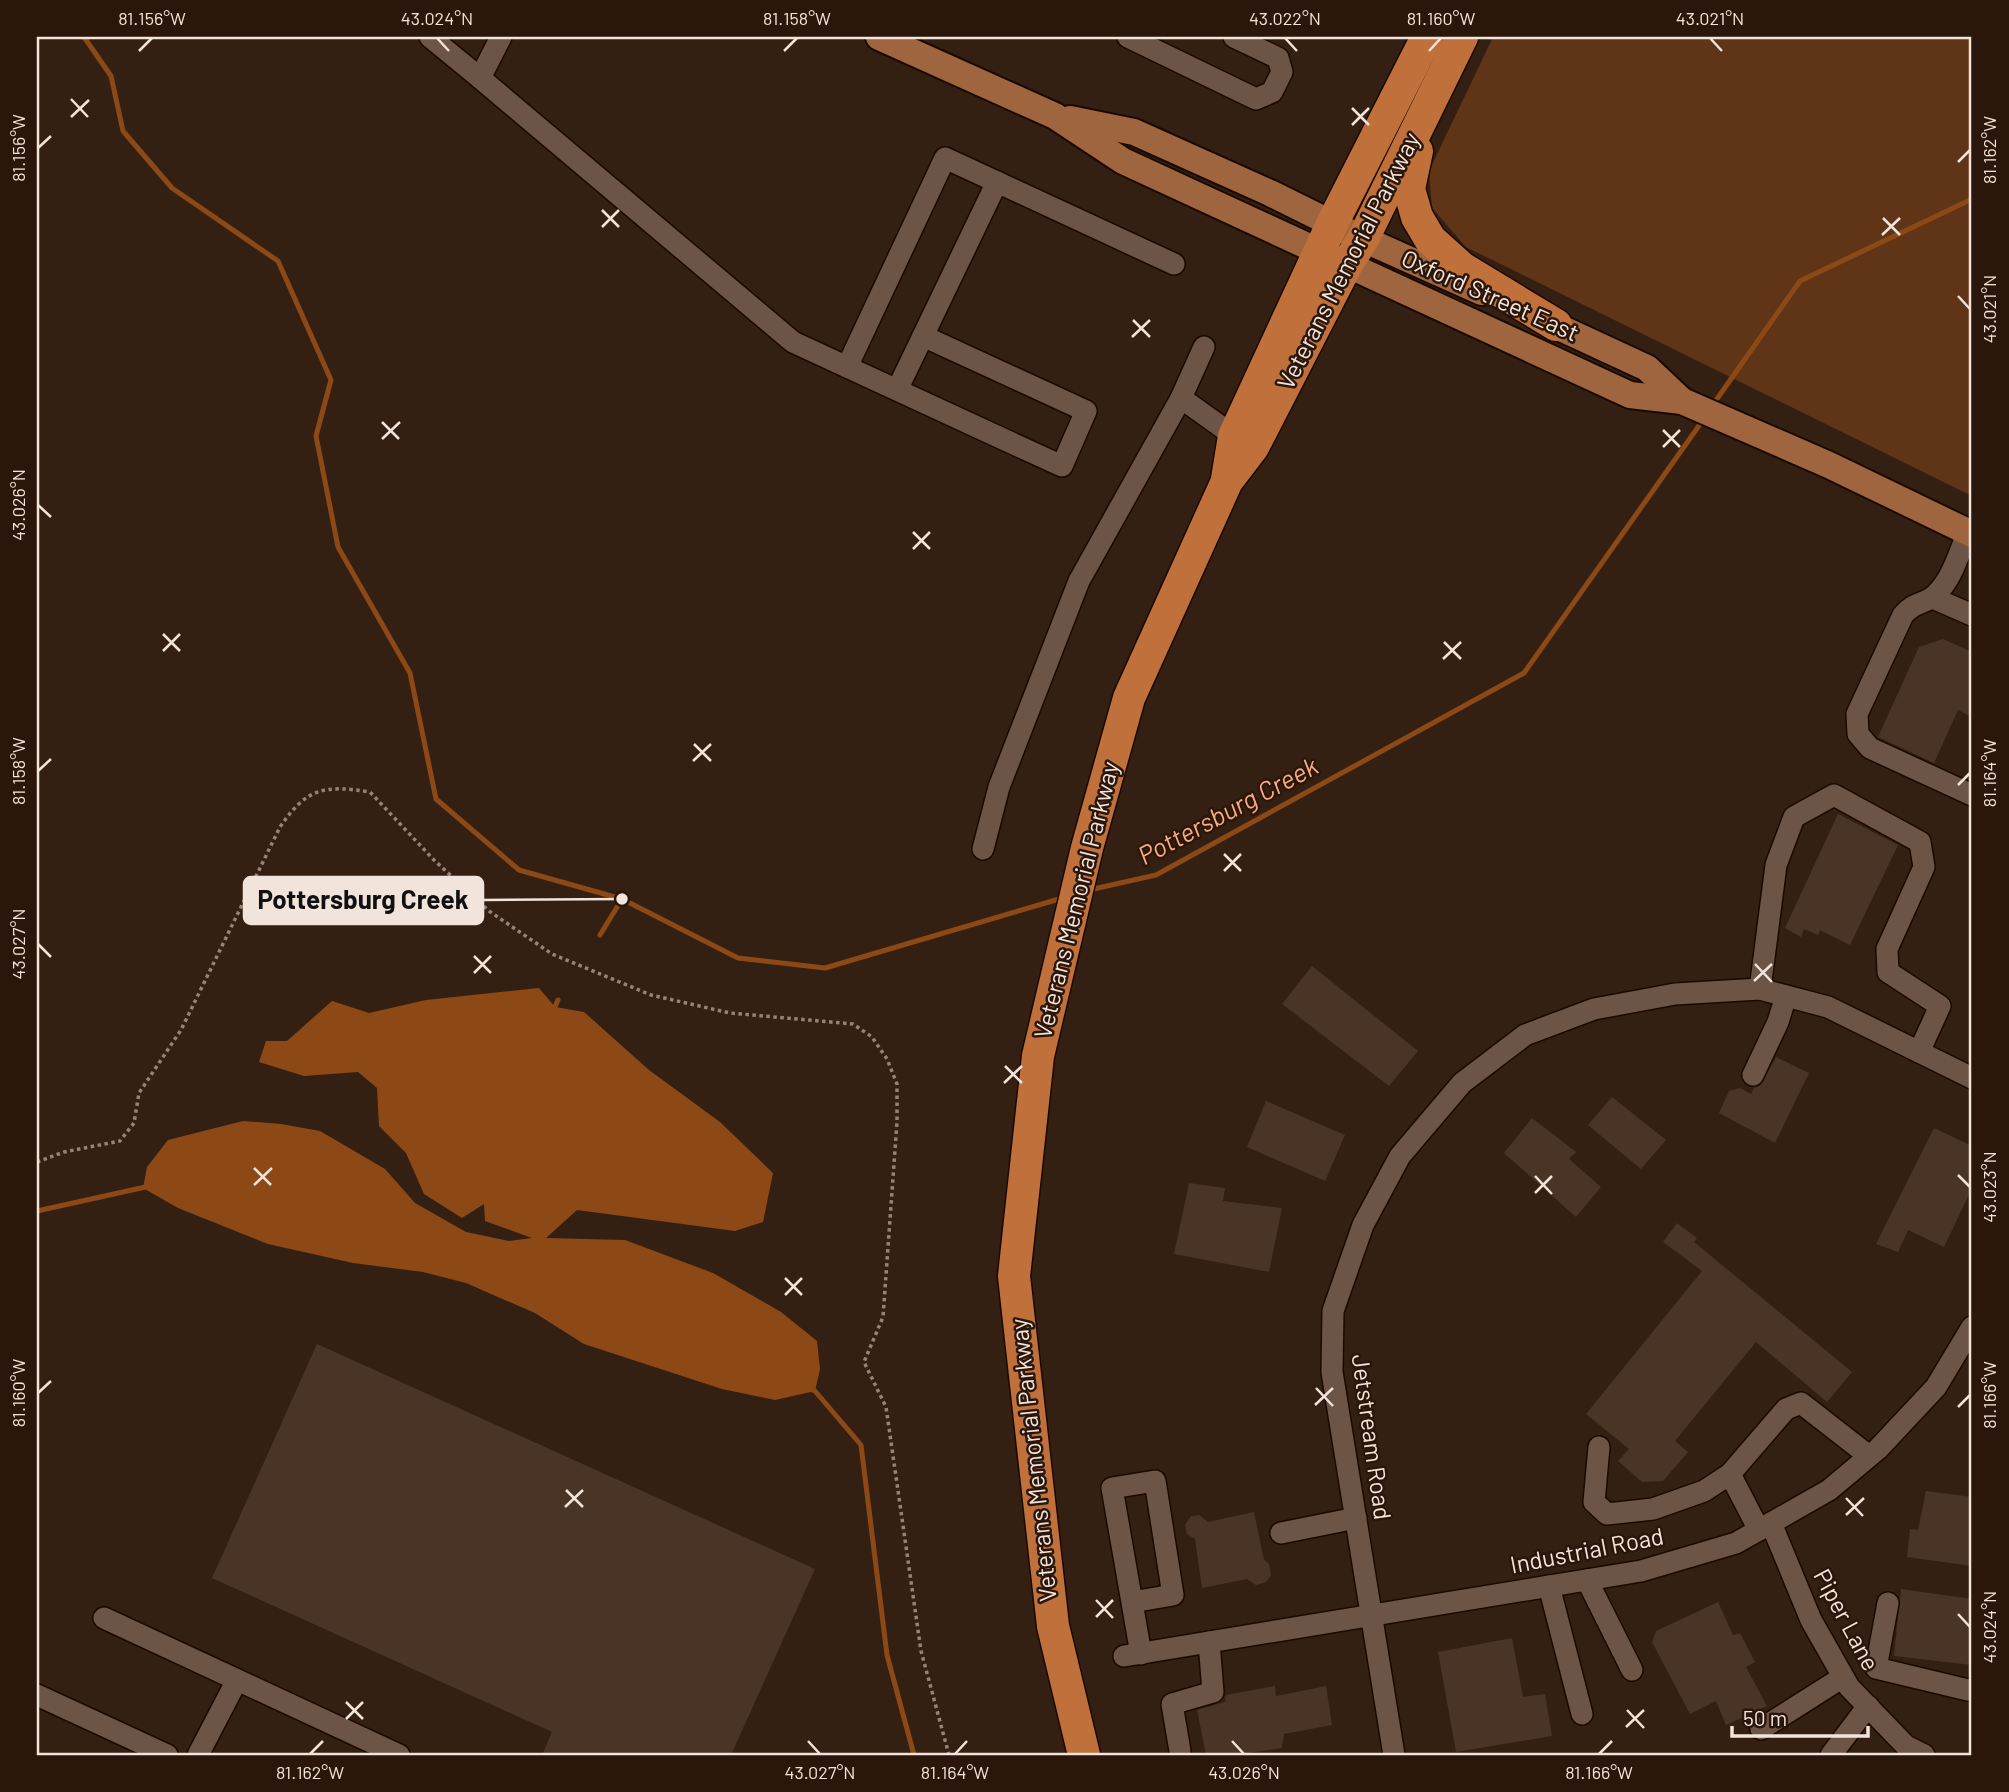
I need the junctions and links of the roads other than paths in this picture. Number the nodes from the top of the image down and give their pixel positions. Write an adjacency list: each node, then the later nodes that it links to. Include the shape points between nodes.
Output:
1 (430, 37): 8 (street)
2 (501, 37): 8 (street)
3 (879, 37): 10 (main road, Oxford Street East)
4 (1128, 37): 5 (street, via 1256,99 1272,92 1282,72 1278,58)
5 (1234, 37)
6 (1427, 37): 12 (highway, Veterans Memorial Parkway)
7 (1462, 37): 9 (highway, Veterans Memorial Parkway)
8 (480, 78): 19 (street, via 793,342)
9 (1427, 109): 13 (highway, Veterans Memorial Parkway); 16 (highway, via 1409,189 1430,239 1462,268)
10 (1055, 116): 12 (main road, Oxford Street East, via 1134,132); 14 (main road, Oxford Street East, via 1123,161)
11 (997, 181): 15 (street); 17 (street); 19 (street, via 946,158)
12 (1333, 222): 13 (main road, Oxford Street East); 14 (highway, Veterans Memorial Parkway)
13 (1363, 239): 14 (highway, Veterans Memorial Parkway); 16 (main road, Oxford Street East)
14 (1333, 259): 22 (main road, Oxford Street East, via 1630,395); 23 (highway, Veterans Memorial Parkway); 24 (highway, Veterans Memorial Parkway, via 1254,447)
15 (1174, 264)
16 (1556, 325): 22 (main road, Oxford Street East, via 1647,368)
17 (923, 336): 20 (street); 20 (street, via 1086,411 1062,466)
18 (1204, 346): 21 (street)
19 (847, 367): 20 (street)
20 (897, 390)
21 (1181, 398): 23 (street); 29 (street, via 1079,581 999,787)
22 (1682, 401): 25 (main road, Oxford Street East)
23 (1234, 436): 24 (highway, Veterans Memorial Parkway)
24 (1227, 481): 62 (highway, Veterans Memorial Parkway, via 1129,698 1087,848 1038,1056 1014,1276 1053,1626)
25 (1970, 533): 26 (street, via 1946,582)
26 (1933, 597): 27 (street); 28 (street, via 1911,605 1903,615 1857,713 1858,734 1870,748)
27 (1972, 615)
28 (1972, 795)
29 (983, 849)
30 (1760, 989): 31 (street, Jetstream Road); 32 (street, via 1780,853 1794,817 1834,795 1920,842 1924,867 1887,949 1888,972 1940,1006); 39 (street, Jetstream Road, via 1675,994 1594,1009 1525,1035 1462,1083 1400,1156 1363,1225 1333,1311 1332,1372)
31 (1786, 996): 32 (street, Jetstream Road, via 1828,1007); 33 (street)
32 (1919, 1052): 34 (street, Jetstream Road)
33 (1753, 1075)
34 (1972, 1078)
35 (1972, 1327): 37 (street, Industrial Road, via 1936,1387)
36 (1599, 1447): 38 (street, via 1594,1502 1607,1514 1653,1509 1704,1492)
37 (1870, 1456): 38 (street, via 1801,1403 1786,1409); 40 (street, Industrial Road, via 1829,1490)
38 (1730, 1474): 40 (street, Piper Lane)
39 (1356, 1518): 41 (street); 46 (street, Jetstream Road)
40 (1765, 1526): 42 (street, Industrial Road, via 1736,1543 1641,1572); 52 (street, Piper Lane)
41 (1281, 1533)
42 (1587, 1580): 43 (street, Industrial Road); 50 (street)
43 (1549, 1586): 46 (street, Industrial Road); 56 (street)
44 (1132, 1602): 44 (street, via 1112,1488 1155,1480 1173,1595); 48 (street, Industrial Road, via 1132,1655)
45 (1888, 1603): 49 (street)
46 (1372, 1616): 48 (street, Industrial Road); 63 (street, Jetstream Road)
47 (104, 1618): 51 (street)
48 (1209, 1642): 58 (street, via 1213,1692 1172,1704)
49 (1876, 1668): 52 (street); 53 (street)
50 (1632, 1670)
51 (237, 1680): 60 (street); 61 (street)
52 (1846, 1682): 55 (street, Piper Lane); 57 (street)
53 (1968, 1690)
54 (37, 1695): 59 (street)
55 (1868, 1706): 64 (street); 65 (street, Piper Lane, via 1906,1746)
56 (1582, 1714)
57 (1761, 1729)
58 (1180, 1751)
59 (167, 1755)
60 (198, 1755)
61 (399, 1755)
62 (1084, 1755)
63 (1394, 1755)
64 (1831, 1755)
65 (1924, 1755)

